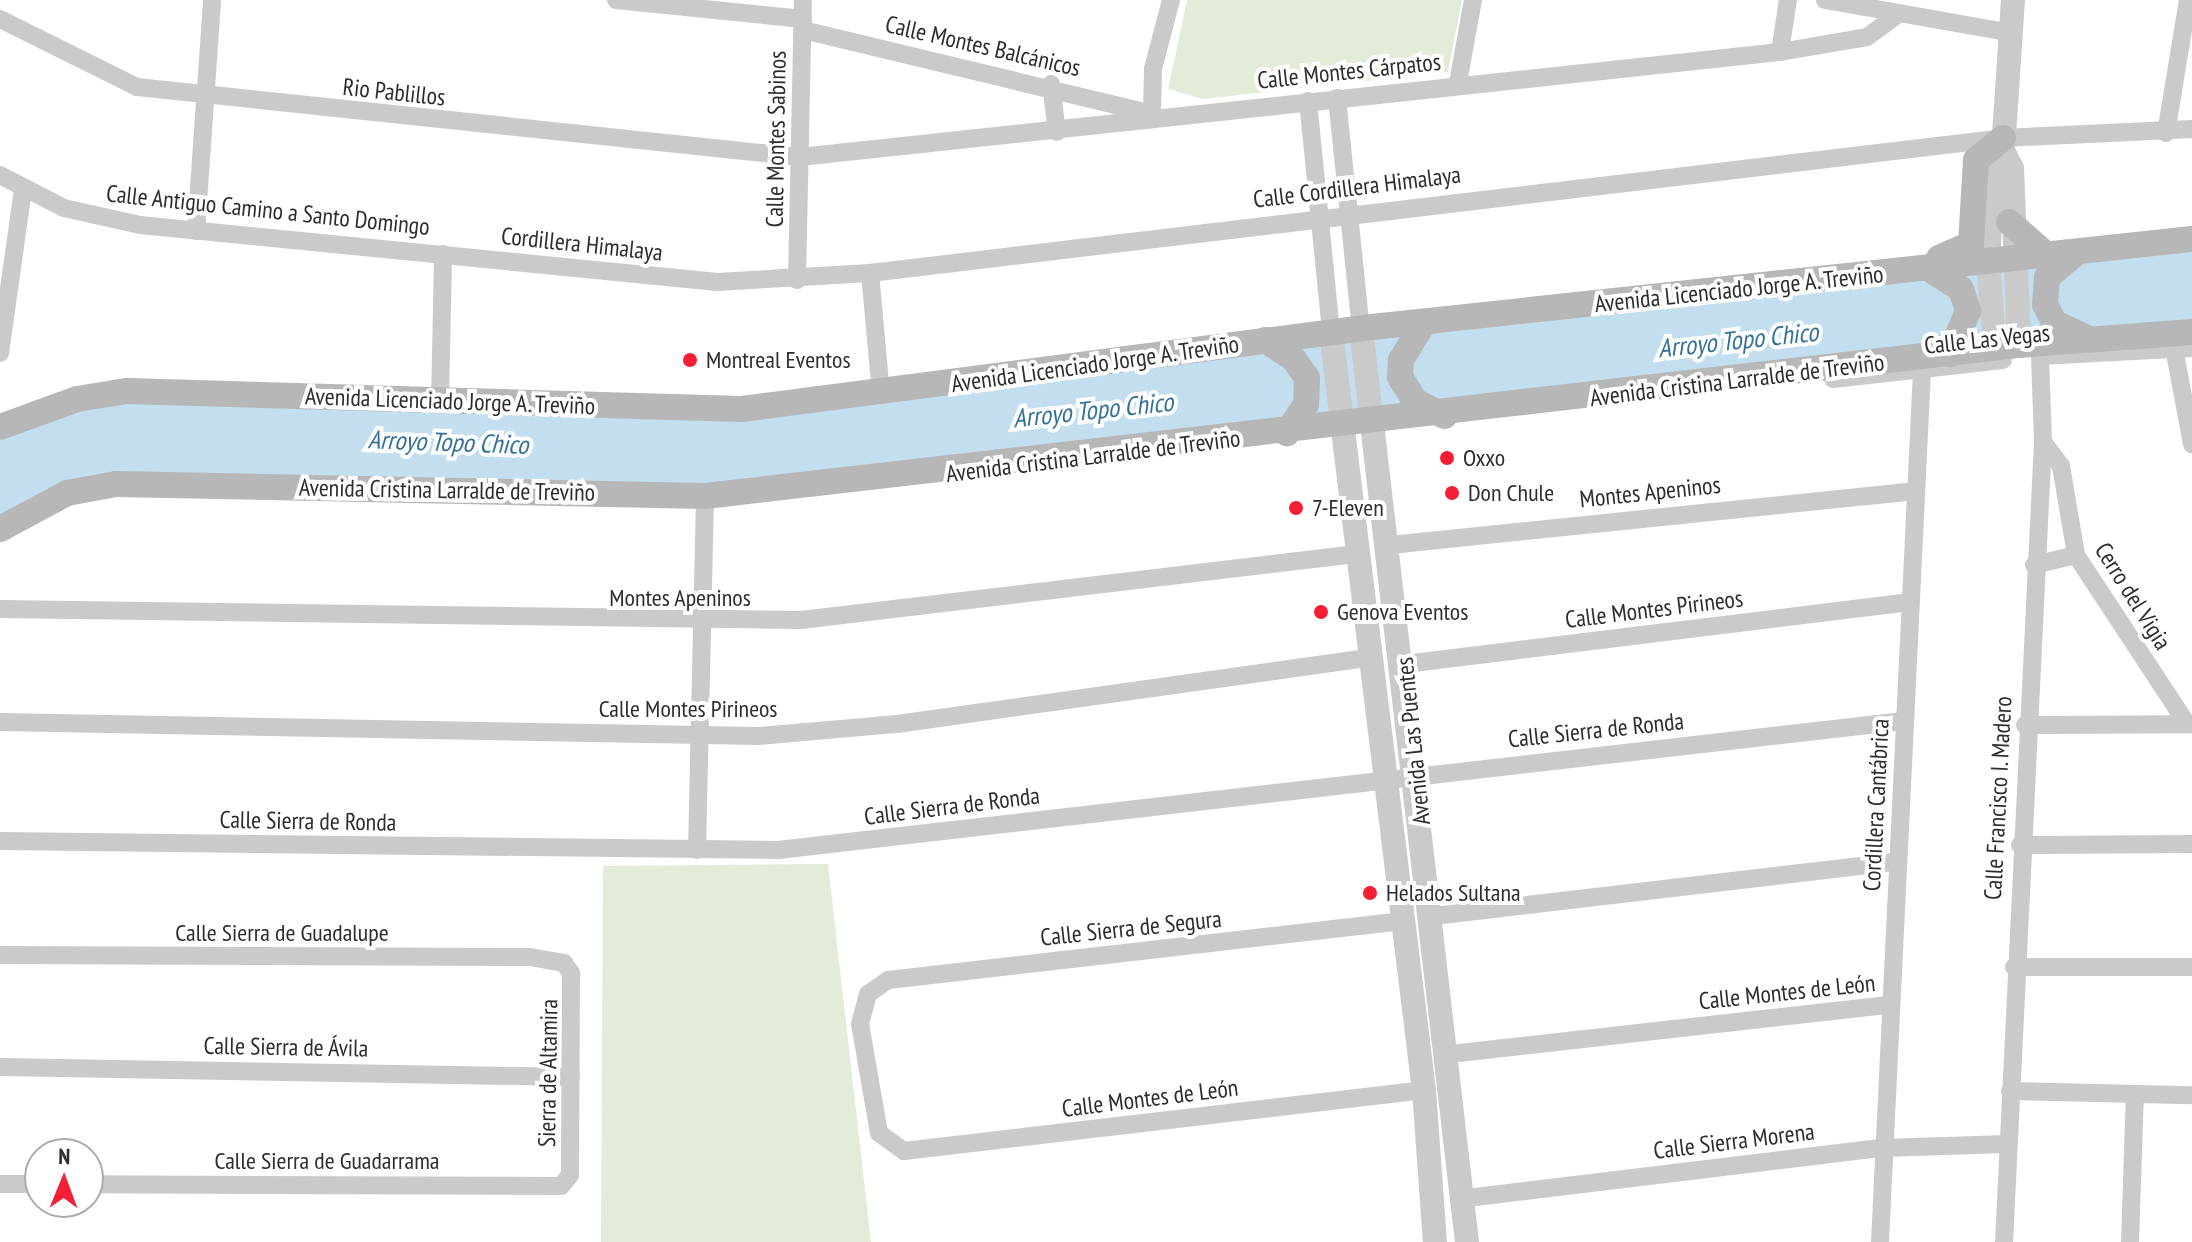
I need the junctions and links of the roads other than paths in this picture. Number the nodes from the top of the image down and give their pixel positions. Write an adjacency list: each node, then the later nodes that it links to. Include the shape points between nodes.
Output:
1 (212, 0): 16 (street)
2 (616, 0): 9 (street, Calle Montes Balcánicos)
3 (1171, 0): 19 (street, via 1153,69)
4 (1473, 0): 14 (street)
5 (1788, 0): 13 (street)
6 (1825, 0): 10 (street)
7 (2013, 0): 12 (street)
8 (2187, 1): 22 (street)
9 (803, 16): 15 (street, Calle Montes Balcánicos); 24 (street, Calle Montes Sabinos)
10 (1896, 16): 12 (street); 13 (street, Calle Montes Cárpatos, via 1867,37)
11 (0, 19): 16 (street, Rio Pablillos, via 104,76)
12 (2012, 33): 23 (street)
13 (1780, 52): 14 (street, Calle Montes Cárpatos)
14 (1458, 83): 17 (street, Calle Montes Cárpatos)
15 (1051, 84): 19 (street, Calle Montes Balcánicos); 21 (street)
16 (206, 97): 24 (street, Rio Pablillos); 30 (street)
17 (1337, 98): 18 (street, Calle Montes Cárpatos); 27 (street, Avenida Las Puentes)
18 (1308, 101): 19 (street, Calle Montes Cárpatos); 28 (street, Avenida Las Puentes)
19 (1152, 114): 21 (street, Calle Montes Cárpatos)
20 (2192, 129): 22 (street)
21 (1057, 132): 24 (street, Calle Montes Cárpatos)
22 (2166, 133): 23 (street)
23 (2003, 145): 27 (street, Calle Cordillera Himalaya); 29 (street, via 2012,168); 34 (street, via 1993,168); 39 (main road, via 1976,160 1966,250)
24 (800, 157): 37 (street, Calle Montes Sabinos)
25 (0, 175): 26 (street, Calle Antiguo Camino a Santo Domingo)
26 (23, 189): 30 (street, Calle Antiguo Camino a Santo Domingo, via 100,217); 48 (street)
27 (1350, 211): 28 (street, Calle Cordillera Himalaya); 41 (street, Avenida Las Puentes)
28 (1320, 215): 35 (street, Calle Cordillera Himalaya); 44 (street, Avenida Las Puentes)
29 (2009, 222): 33 (main road); 34 (street)
30 (196, 231): 32 (street, Calle Antiguo Camino a Santo Domingo)
31 (2192, 239): 33 (main road, Avenida Licenciado Jorge A. Treviño, via 2076,253)
32 (443, 254): 38 (street, Cordillera Himalaya); 52 (street)
33 (2050, 263): 34 (main road, Avenida Licenciado Jorge A. Treviño); 42 (main road, via 2045,305 2062,328)
34 (2000, 268): 36 (main road, Avenida Licenciado Jorge A. Treviño); 46 (street)
35 (870, 273): 37 (street, Calle Cordillera Himalaya); 51 (street)
36 (1940, 275): 39 (main road, Avenida Licenciado Jorge A. Treviño); 47 (main road, via 1961,289 1968,311)
37 (797, 280): 38 (street, Calle Cordillera Himalaya)
38 (717, 282)
39 (1749, 285): 40 (main road, Avenida Licenciado Jorge A. Treviño)
40 (1424, 322): 41 (main road, Avenida Licenciado Jorge A. Treviño); 53 (main road, via 1407,347 1400,377)
41 (1363, 339): 44 (main road, Avenida Licenciado Jorge A. Treviño); 54 (street, Avenida Las Puentes)
42 (2090, 339): 45 (main road, Avenida Cristina Larralde de Treviño); 46 (main road, Avenida Cristina Larralde de Treviño)
43 (1265, 340): 44 (main road, Avenida Licenciado Jorge A. Treviño); 51 (main road, Avenida Licenciado Jorge A. Treviño); 57 (main road, via 1293,358 1308,392)
44 (1332, 342): 55 (street, Avenida Las Puentes)
45 (2186, 343): 46 (street, Calle Las Vegas); 59 (street)
46 (2013, 344): 47 (main road, Avenida Cristina Larralde de Treviño); 49 (street, Calle Las Vegas); 58 (street, Calle Francisco I. Madero)
47 (1954, 347): 50 (main road, Avenida Cristina Larralde de Treviño)
48 (0, 353)
49 (1922, 370): 50 (street, Calle Las Vegas, via 1714,390); 60 (street, Cordillera Cantábrica)
50 (1692, 386): 53 (main road, Avenida Cristina Larralde de Treviño)
51 (881, 395): 52 (main road, Avenida Licenciado Jorge A. Treviño, via 742,409)
52 (440, 401): 56 (main road, Avenida Licenciado Jorge A. Treviño, via 127,391 77,399)
53 (1434, 412): 54 (main road, Avenida Cristina Larralde de Treviño)
54 (1373, 419): 55 (main road, Avenida Cristina Larralde de Treviño); 63 (street, Avenida Las Puentes)
55 (1341, 422): 57 (main road, Avenida Cristina Larralde de Treviño); 64 (street, Avenida Las Puentes)
56 (0, 427)
57 (1293, 427): 61 (main road, Avenida Cristina Larralde de Treviño)
58 (2043, 442): 65 (street, Cerro del Vigia, via 2061,466); 66 (street, Calle Francisco I. Madero)
59 (2192, 444)
60 (1916, 491): 63 (street, Montes Apeninos); 67 (street, Cordillera Cantábrica)
61 (705, 496): 62 (main road, Avenida Cristina Larralde de Treviño, via 116,484 67,493); 69 (street)
62 (0, 529)
63 (1390, 545): 71 (street, Avenida Las Puentes)
64 (1356, 554): 69 (street, Montes Apeninos, via 859,616); 70 (street, Avenida Las Puentes)
65 (2076, 555): 66 (street); 74 (street, Cerro del Vigia)
66 (2034, 565): 75 (street, Calle Francisco I. Madero)
67 (1910, 602): 71 (street, Calle Montes Pirineos); 72 (street, Cordillera Cantábrica)
68 (0, 609): 69 (street, Montes Apeninos)
69 (701, 624): 76 (street)
70 (1371, 657): 76 (street, Calle Montes Pirineos, via 897,724); 78 (street, Avenida Las Puentes)
71 (1405, 664): 77 (street, Avenida Las Puentes)
72 (1904, 721): 77 (street, Calle Sierra de Ronda); 83 (street, Cordillera Cantábrica)
73 (0, 722): 76 (street, Calle Montes Pirineos)
74 (2189, 724): 75 (street)
75 (2025, 725): 81 (street, Calle Francisco I. Madero)
76 (699, 735): 82 (street)
77 (1416, 773): 78 (street, Calle Sierra de Ronda); 84 (street, Avenida Las Puentes)
78 (1385, 777): 82 (street, Calle Sierra de Ronda, via 832,845); 85 (street, Avenida Las Puentes)
79 (0, 841): 82 (street, Calle Sierra de Ronda)
80 (2192, 844): 81 (street)
81 (2020, 845): 88 (street, Calle Francisco I. Madero)
82 (697, 850)
83 (1897, 862): 84 (street); 90 (street, Cordillera Cantábrica)
84 (1434, 916): 91 (street, Avenida Las Puentes)
85 (1403, 921): 94 (street, Avenida Las Puentes); 98 (street, Calle Sierra de Segura, via 888,980 868,994 860,1024)
86 (0, 955): 87 (street, Calle Sierra de Guadalupe, via 530,957)
87 (564, 963): 93 (street, Sierra de Altamira, via 574,987)
88 (2014, 967): 89 (street); 95 (street, Calle Francisco I. Madero)
89 (2192, 967)
90 (1890, 1005): 91 (street, Calle Montes de León); 100 (street, Cordillera Cantábrica)
91 (1450, 1054): 105 (street, Avenida Las Puentes)
92 (0, 1067): 93 (street, Calle Sierra de Ávila)
93 (571, 1077): 104 (street, Sierra de Altamira)
94 (1424, 1090): 98 (street, Calle Montes de León, via 904,1151); 106 (street, Avenida Las Puentes)
95 (2010, 1091): 96 (street); 99 (street, Calle Francisco I. Madero)
96 (2135, 1095): 97 (street); 110 (street)
97 (2192, 1095)
98 (884, 1143)
99 (2007, 1144): 100 (street, Calle Sierra Morena); 109 (street, Calle Francisco I. Madero)
100 (1882, 1148): 105 (street, Calle Sierra Morena); 108 (street, Cordillera Cantábrica)
101 (0, 1184): 102 (street)
102 (24, 1184)
103 (104, 1184): 104 (street, Calle Sierra de Guadarrama)
104 (565, 1184)
105 (1467, 1198): 107 (street, Avenida Las Puentes)
106 (1435, 1242)
107 (1467, 1242)
108 (1880, 1242)
109 (2004, 1242)
110 (2130, 1242)

